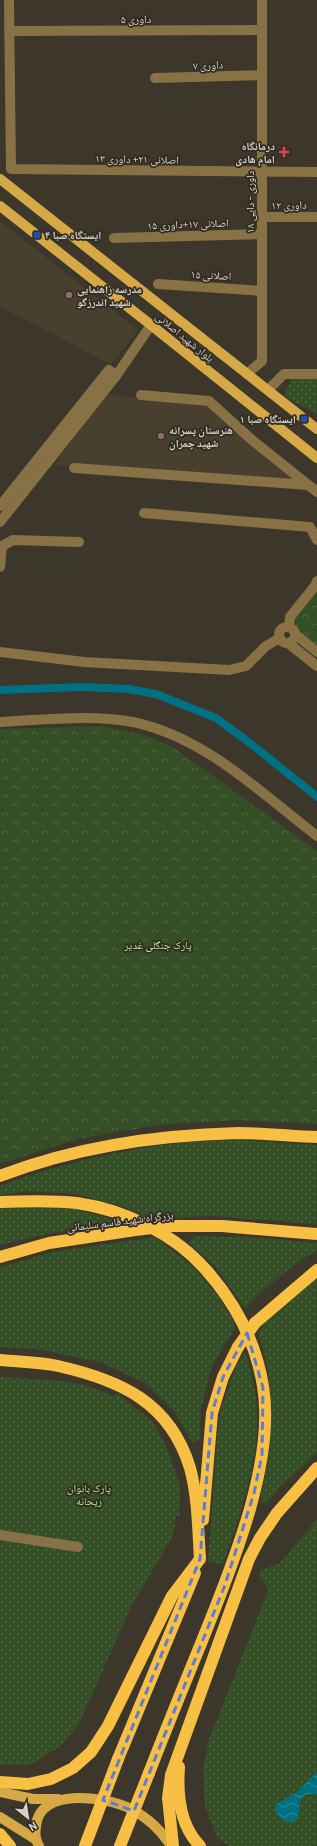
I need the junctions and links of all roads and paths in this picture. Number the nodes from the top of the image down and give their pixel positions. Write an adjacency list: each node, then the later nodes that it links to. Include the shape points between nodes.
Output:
1 (9, 0): 3 (street)
2 (262, 0): 4 (street, داوری - دایی ۱۸)
3 (5, 19): 5 (street)
4 (262, 30): 5 (street, داوری ۵); 6 (street, داوری - دایی ۱۸)
5 (9, 31): 8 (street, اصلانی ۲۱+ داوری ۱۳, via 11,169)
6 (262, 75): 7 (street, داوری ۷); 8 (street, داوری - دایی ۱۸)
7 (155, 78)
8 (262, 172): 9 (street, اصلانی ۲۱+ داوری ۱۳); 13 (street, داوری - دایی ۱۸)
9 (317, 172)
10 (0, 179): 19 (main road, بلوار شهید اصلانی)
11 (0, 206): 18 (main road, بلوار شهید اصلانی)
12 (317, 217): 13 (street, داوری ۱۲)
13 (262, 218): 14 (street, داوری - دایی ۱۸)
14 (262, 234): 15 (street, اصلانی ۱۷+داوری ۱۵); 17 (street, داوری - دایی ۱۸)
15 (114, 238)
16 (158, 284): 17 (street, اصلانی ۱۵)
17 (262, 290): 19 (street, داوری - دایی ۱۸, via 262,361)
18 (151, 325): 21 (street); 25 (main road, بلوار شهید اصلانی)
19 (247, 374): 22 (main road, بلوار شهید اصلانی)
20 (317, 374): 22 (street, via 284,374)
21 (116, 376): 29 (street, via 109,370); 31 (street)
22 (268, 390): 24 (main road, بلوار شهید اصلانی)
23 (141, 395): 27 (street, via 209,401)
24 (317, 429)
25 (317, 458)
26 (74, 468): 27 (street)
27 (308, 485): 28 (street)
28 (317, 492)
29 (0, 506)
30 (144, 513): 32 (street, via 310,527)
31 (0, 522)
32 (317, 540)
33 (79, 542): 34 (street, via 13,540 2,546)
34 (0, 567)
35 (317, 581): 36 (street, via 290,617)
36 (292, 631): 37 (street, via 292,641); 37 (street, via 281,630); 39 (street)
37 (284, 641): 38 (street, via 266,646 246,666 229,670 84,662); 40 (street)
38 (0, 652)
39 (317, 652)
40 (317, 666)
41 (0, 722): 42 (street, via 89,718 132,722 168,732 236,772)
42 (317, 836)
43 (317, 1138): 44 (highway, via 239,1133 161,1138 81,1152)
44 (0, 1176)
45 (0, 1202): 54 (highway, via 77,1203 126,1215 170,1238 200,1262 223,1289 244,1325 257,1357 264,1388 265,1422 262,1455 254,1493)
46 (317, 1234): 47 (highway, بزرگراه شهید قاسم سلیمانی, bridge, via 222,1226 170,1226 49,1243)
47 (0, 1257)
48 (317, 1270): 53 (highway, bridge, via 255,1322 223,1376 212,1413)
49 (0, 1360): 53 (highway, via 57,1366 111,1381 142,1398 159,1412 177,1436 190,1467 195,1494)
50 (317, 1468): 54 (highway, via 284,1495 263,1522); 55 (highway, via 277,1513 249,1559)
51 (0, 1535): 52 (street)
52 (78, 1547)
53 (200, 1559): 56 (highway, via 172,1596 108,1726 90,1752 73,1768 50,1779 28,1784); 63 (highway, bridge)
54 (224, 1585): 64 (highway, bridge)
55 (180, 1750): 65 (highway, via 171,1775 168,1798); 66 (highway, via 179,1801 186,1824)
56 (0, 1782)
57 (0, 1792): 58 (main road, via 33,1799)
58 (66, 1799): 61 (main road, via 47,1806 37,1821); 65 (main road, via 109,1801 130,1809 152,1823)
59 (0, 1817): 61 (main road)
60 (0, 1834): 62 (highway)
61 (37, 1843)
62 (10, 1846)
63 (85, 1846)
64 (120, 1846)
65 (172, 1846)
66 (200, 1846)

